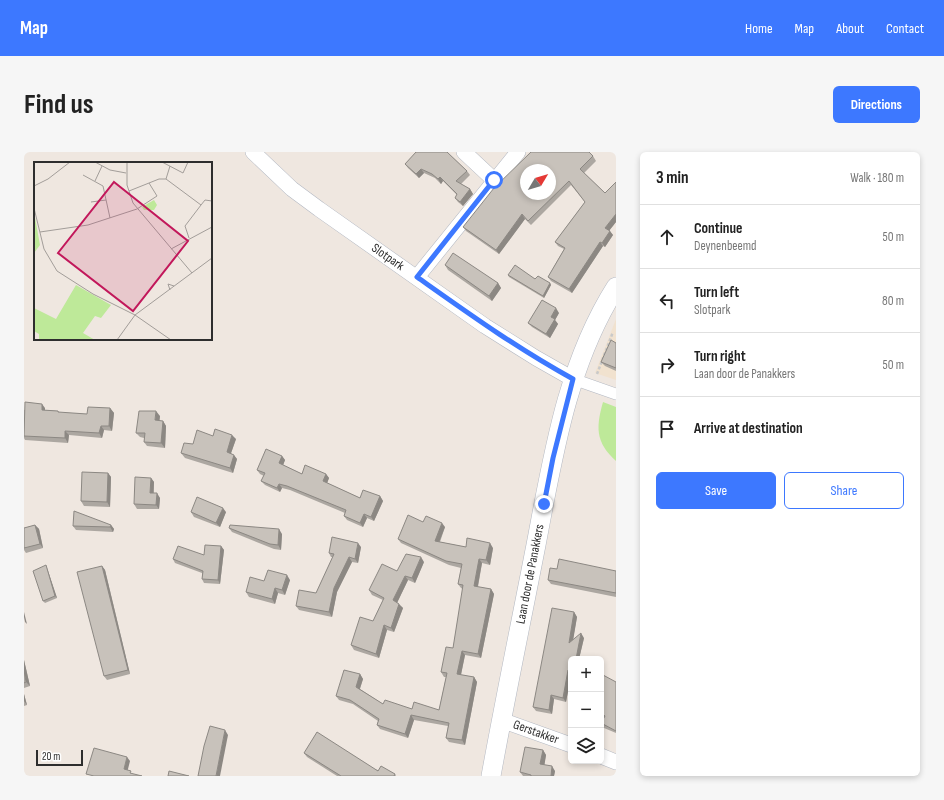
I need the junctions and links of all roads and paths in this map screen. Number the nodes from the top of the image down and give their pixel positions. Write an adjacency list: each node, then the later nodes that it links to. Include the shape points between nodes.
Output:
1 (253, 152): 5 (street, Slotpark, via 292,189)
2 (464, 152): 4 (street)
3 (518, 152): 4 (street)
4 (494, 180): 5 (street)
5 (417, 277): 8 (street, Slotpark, via 491,330)
6 (616, 287): 8 (street, Laan door de Panakkers, via 589,335)
7 (615, 326): 9 (path)
8 (573, 379): 9 (street, Slotpark); 11 (street, Laan door de Panakkers, via 553,458)
9 (593, 386): 10 (street, Slotpark)
10 (616, 394)
11 (501, 720): 12 (street, Gerstakker); 15 (street, Laan door de Panakkers)
12 (568, 744)
13 (604, 757): 14 (street)
14 (616, 762)
15 (491, 776)

